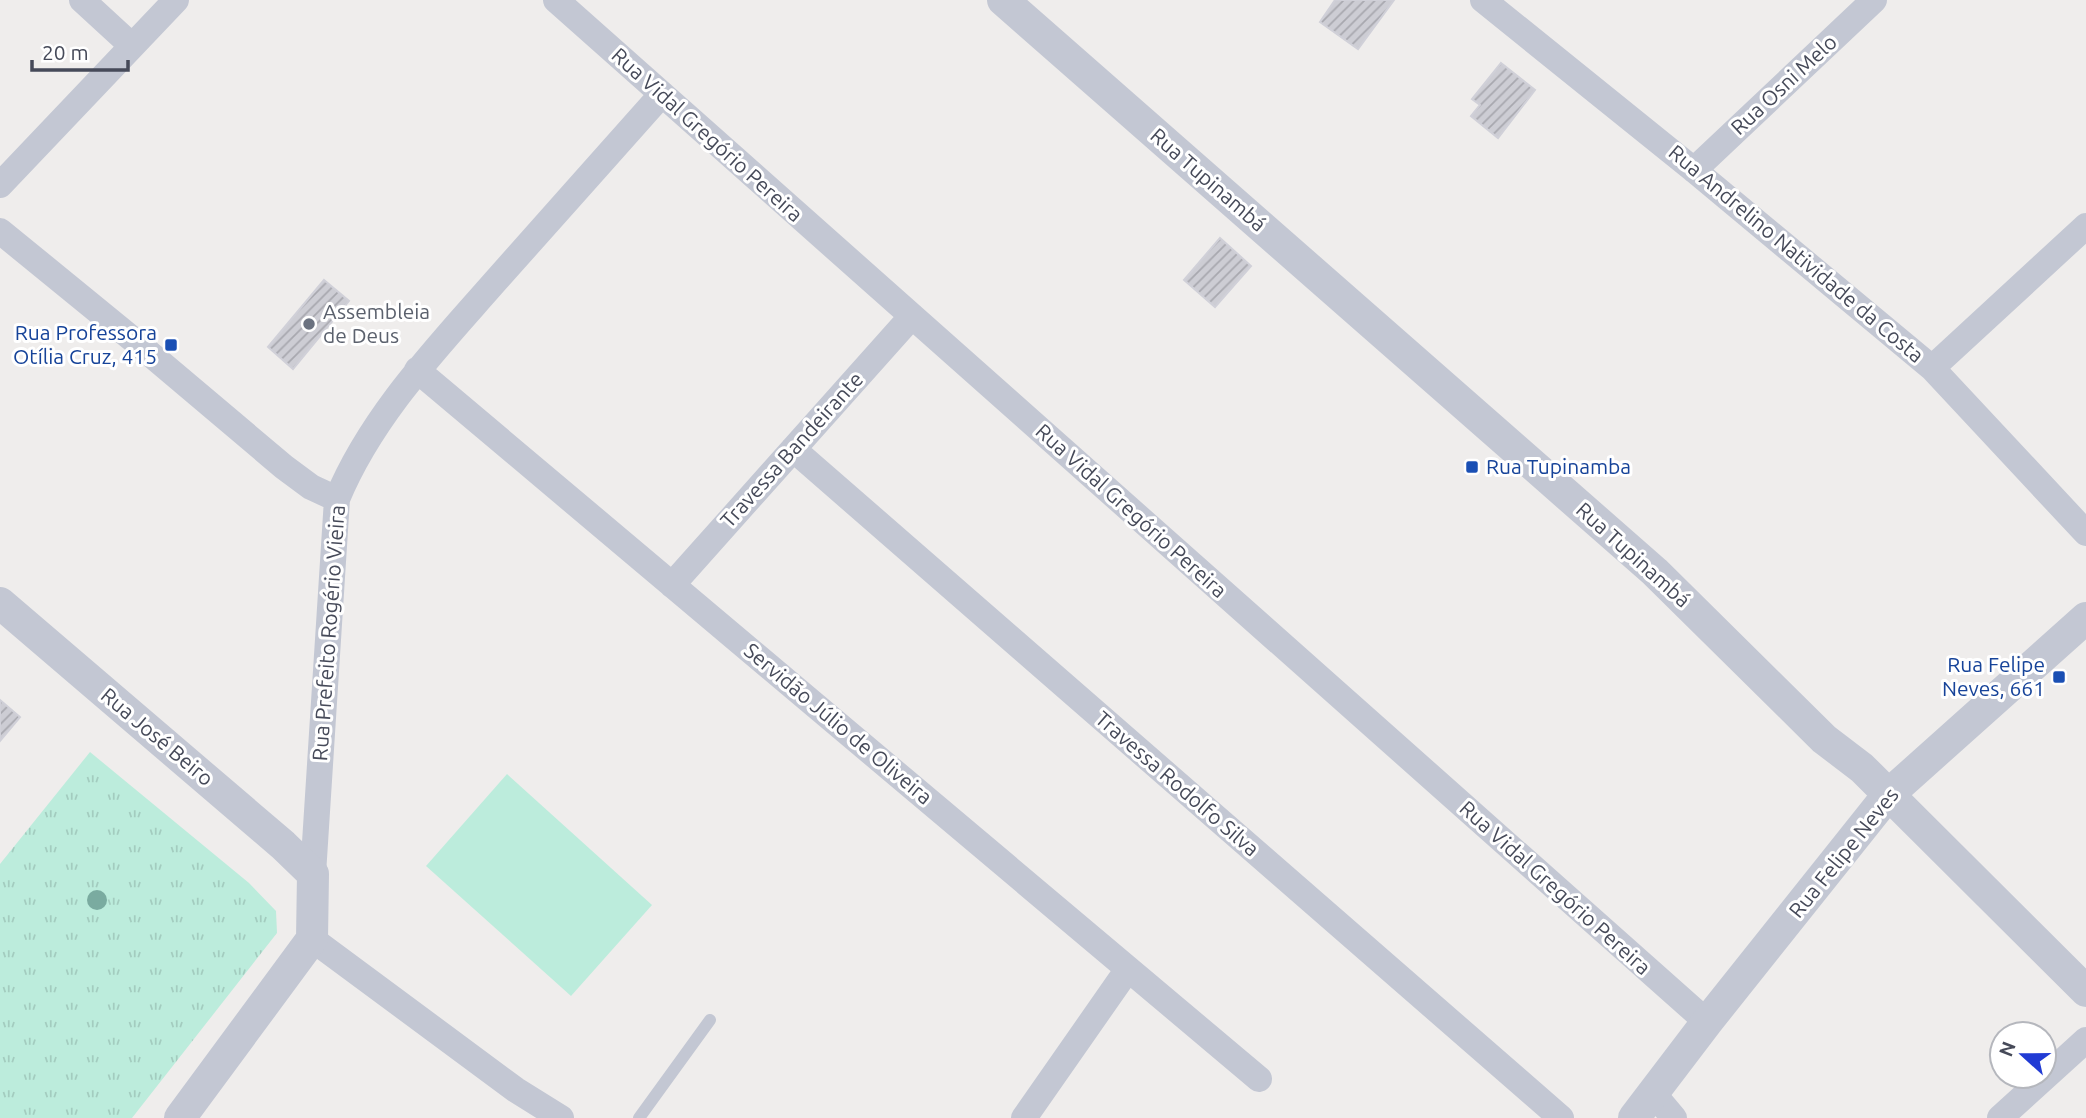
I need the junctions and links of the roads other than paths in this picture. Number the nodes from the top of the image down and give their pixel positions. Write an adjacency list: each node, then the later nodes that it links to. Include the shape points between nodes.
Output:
1 (82, 0): 7 (street)
2 (176, 0): 7 (street)
3 (556, 0): 8 (street, Rua Vidal Gregório Pereira)
4 (1003, 0): 22 (street, Rua Tupinambá, via 1655,572)
5 (1483, 0): 9 (street, Rua Andrelino Natividade da Costa)
6 (1874, 0): 9 (street, Rua Osni Melo)
7 (131, 45): 10 (street)
8 (662, 94): 13 (street, Rua Vidal Gregório Pereira); 15 (street, Rua Prefeito Rogério Vieira)
9 (1695, 170): 14 (street, Rua Andrelino Natividade da Costa)
10 (0, 185)
11 (2086, 226): 14 (street)
12 (0, 231): 17 (street, via 284,467)
13 (912, 316): 16 (street, Travessa Bandeirante); 28 (street, Rua Vidal Gregório Pereira)
14 (1932, 368): 18 (street, Rua Andrelino Natividade da Costa)
15 (417, 370): 17 (street, Rua Prefeito Rogério Vieira, via 357,455); 19 (street, Servidão Júlio de Oliveira)
16 (793, 449): 19 (street, Travessa Bandeirante); 36 (street, Travessa Rodolfo Silva)
17 (337, 499): 23 (street, Rua Prefeito Rogério Vieira)
18 (2086, 533)
19 (672, 585): 25 (street, Servidão Júlio de Oliveira)
20 (0, 603): 23 (street, Rua José Beiro)
21 (2086, 618): 22 (street, Rua Felipe Neves)
22 (1888, 796): 26 (street, Rua Tupinambá); 28 (street, Rua Felipe Neves)
23 (313, 874): 24 (street, Rua Prefeito Rogério Vieira)
24 (312, 939): 32 (street); 33 (street, via 516,1090)
25 (1129, 969): 30 (street, Servidão Júlio de Oliveira); 35 (street)
26 (2086, 990)
27 (710, 1020): 34 (lane)
28 (1707, 1022): 31 (street, Rua Felipe Neves)
29 (2086, 1040): 39 (street)
30 (1259, 1079)
31 (1653, 1093): 37 (street, Rua Felipe Neves); 38 (street)
32 (180, 1118)
33 (561, 1118)
34 (639, 1118)
35 (1024, 1118)
36 (1561, 1118)
37 (1634, 1118)
38 (1674, 1118)
39 (2000, 1118)

